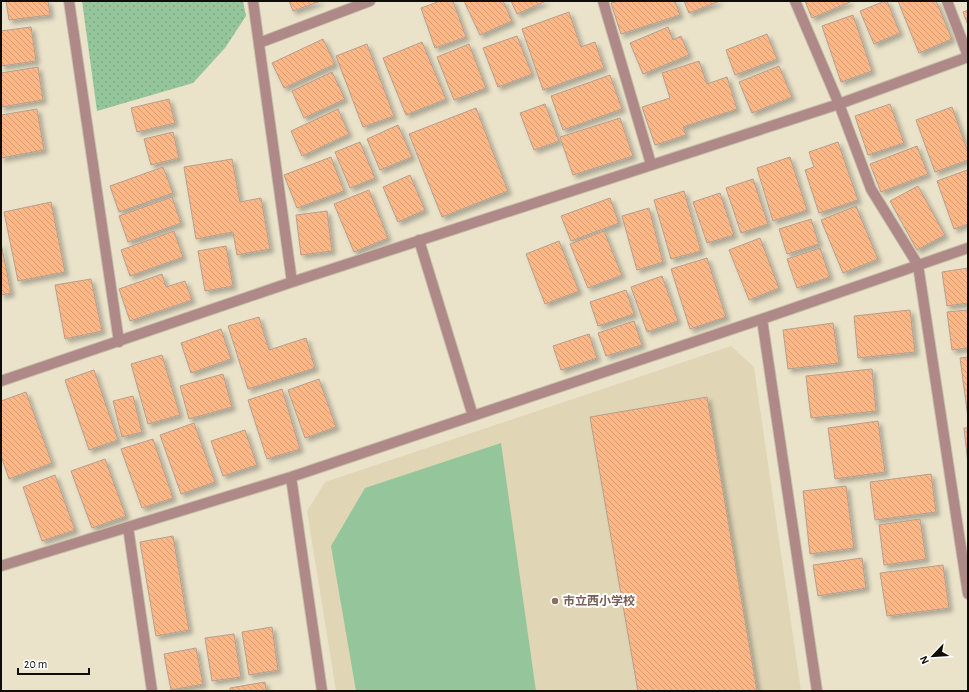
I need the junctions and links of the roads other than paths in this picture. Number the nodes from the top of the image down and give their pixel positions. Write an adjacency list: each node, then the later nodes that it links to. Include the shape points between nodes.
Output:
1 (70, 1): 16 (street)
2 (253, 1): 7 (street)
3 (370, 1): 7 (street)
4 (603, 1): 10 (street)
5 (795, 1): 9 (street)
6 (947, 1): 8 (street)
7 (259, 43): 14 (street)
8 (968, 56): 9 (street)
9 (839, 104): 10 (street); 13 (street, via 871,189)
10 (651, 164): 11 (street)
11 (419, 240): 14 (street); 18 (street)
12 (968, 248): 13 (street)
13 (918, 265): 15 (street); 22 (street)
14 (292, 282): 16 (street)
15 (762, 319): 18 (street); 25 (street)
16 (119, 342): 17 (street)
17 (1, 381)
18 (473, 416): 19 (street)
19 (291, 477): 20 (street); 24 (street)
20 (128, 527): 21 (street); 23 (street)
21 (1, 566)
22 (968, 594)
23 (152, 691)
24 (322, 691)
25 (817, 691)

